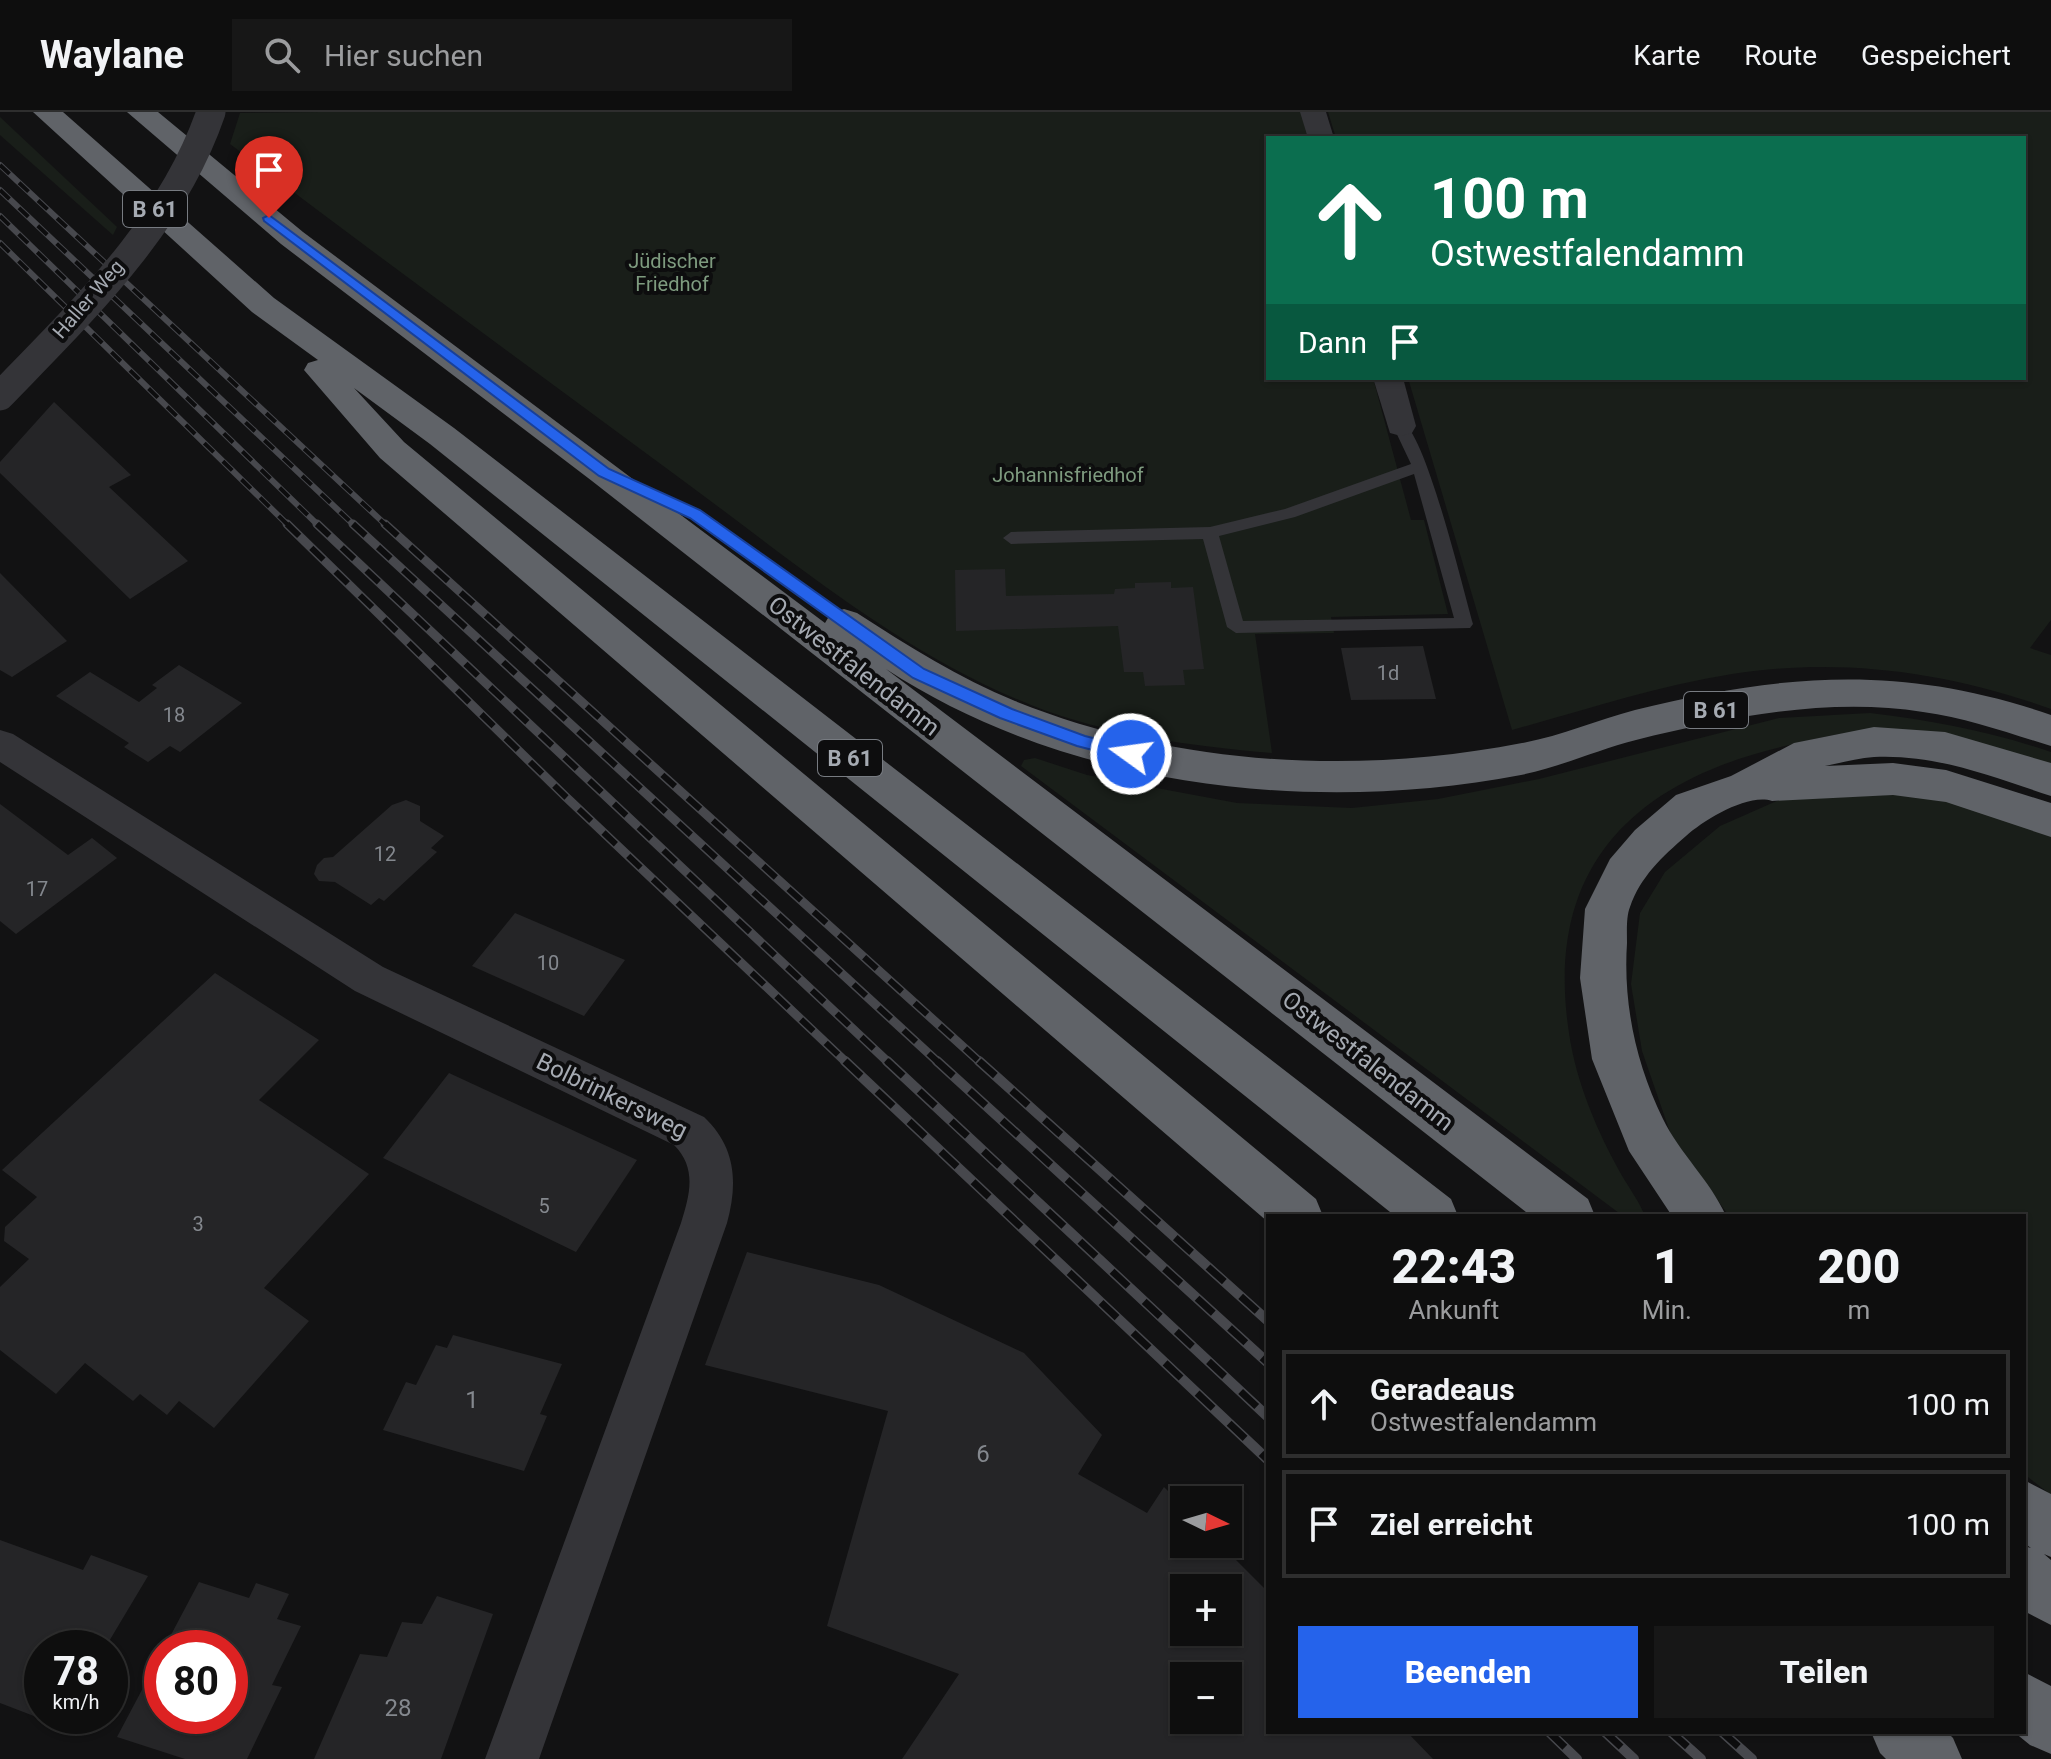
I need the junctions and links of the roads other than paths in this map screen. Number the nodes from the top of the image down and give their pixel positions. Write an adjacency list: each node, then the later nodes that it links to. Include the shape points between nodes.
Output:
1 (47, 112): 6 (highway, B 61)
2 (141, 112): 11 (highway, Ostwestfalendamm / B 61, via 292,238)
3 (211, 112): 8 (street, Haller Weg, bridge, via 202,143 171,199 108,278)
4 (1313, 112): 5 (street)
5 (1320, 136)
6 (263, 305): 19 (highway, B 61, via 392,450); 20 (highway, B 61, via 442,436)
7 (1389, 380): 9 (street)
8 (0, 396)
9 (1401, 426): 10 (lane)
10 (1420, 466): 12 (lane, via 1289,513); 12 (lane, via 1464,624 1236,627)
11 (604, 473): 14 (highway, B 61, via 695,514 918,673 981,704 1082,742 1169,762 1296,778 1388,779 1523,759 1647,722 1841,692 1912,695 1972,706); 21 (highway, Ostwestfalendamm / B 61)
12 (1210, 533): 13 (lane)
13 (1011, 538)
14 (2049, 731)
15 (0, 744): 30 (street, Bolbrinkersweg, via 369,979 689,1131 708,1152 714,1186 704,1223)
16 (2051, 780): 17 (highway, via 1945,747 1874,742 1808,754)
17 (1746, 787): 18 (highway, via 1893,779 1956,789); 22 (highway, via 1691,807 1650,842 1625,871 1607,909 1602,978 1615,1059 1646,1135)
18 (2051, 820)
19 (1296, 1214)
20 (1430, 1214)
21 (1567, 1214)
22 (1700, 1214)
23 (2026, 1510): 24 (highway)
24 (2051, 1529)
25 (2026, 1576): 26 (highway)
26 (2051, 1596)
27 (2026, 1704): 28 (highway)
28 (2051, 1724)
29 (1903, 1734): 31 (highway)
30 (512, 1759)
31 (1932, 1759)

